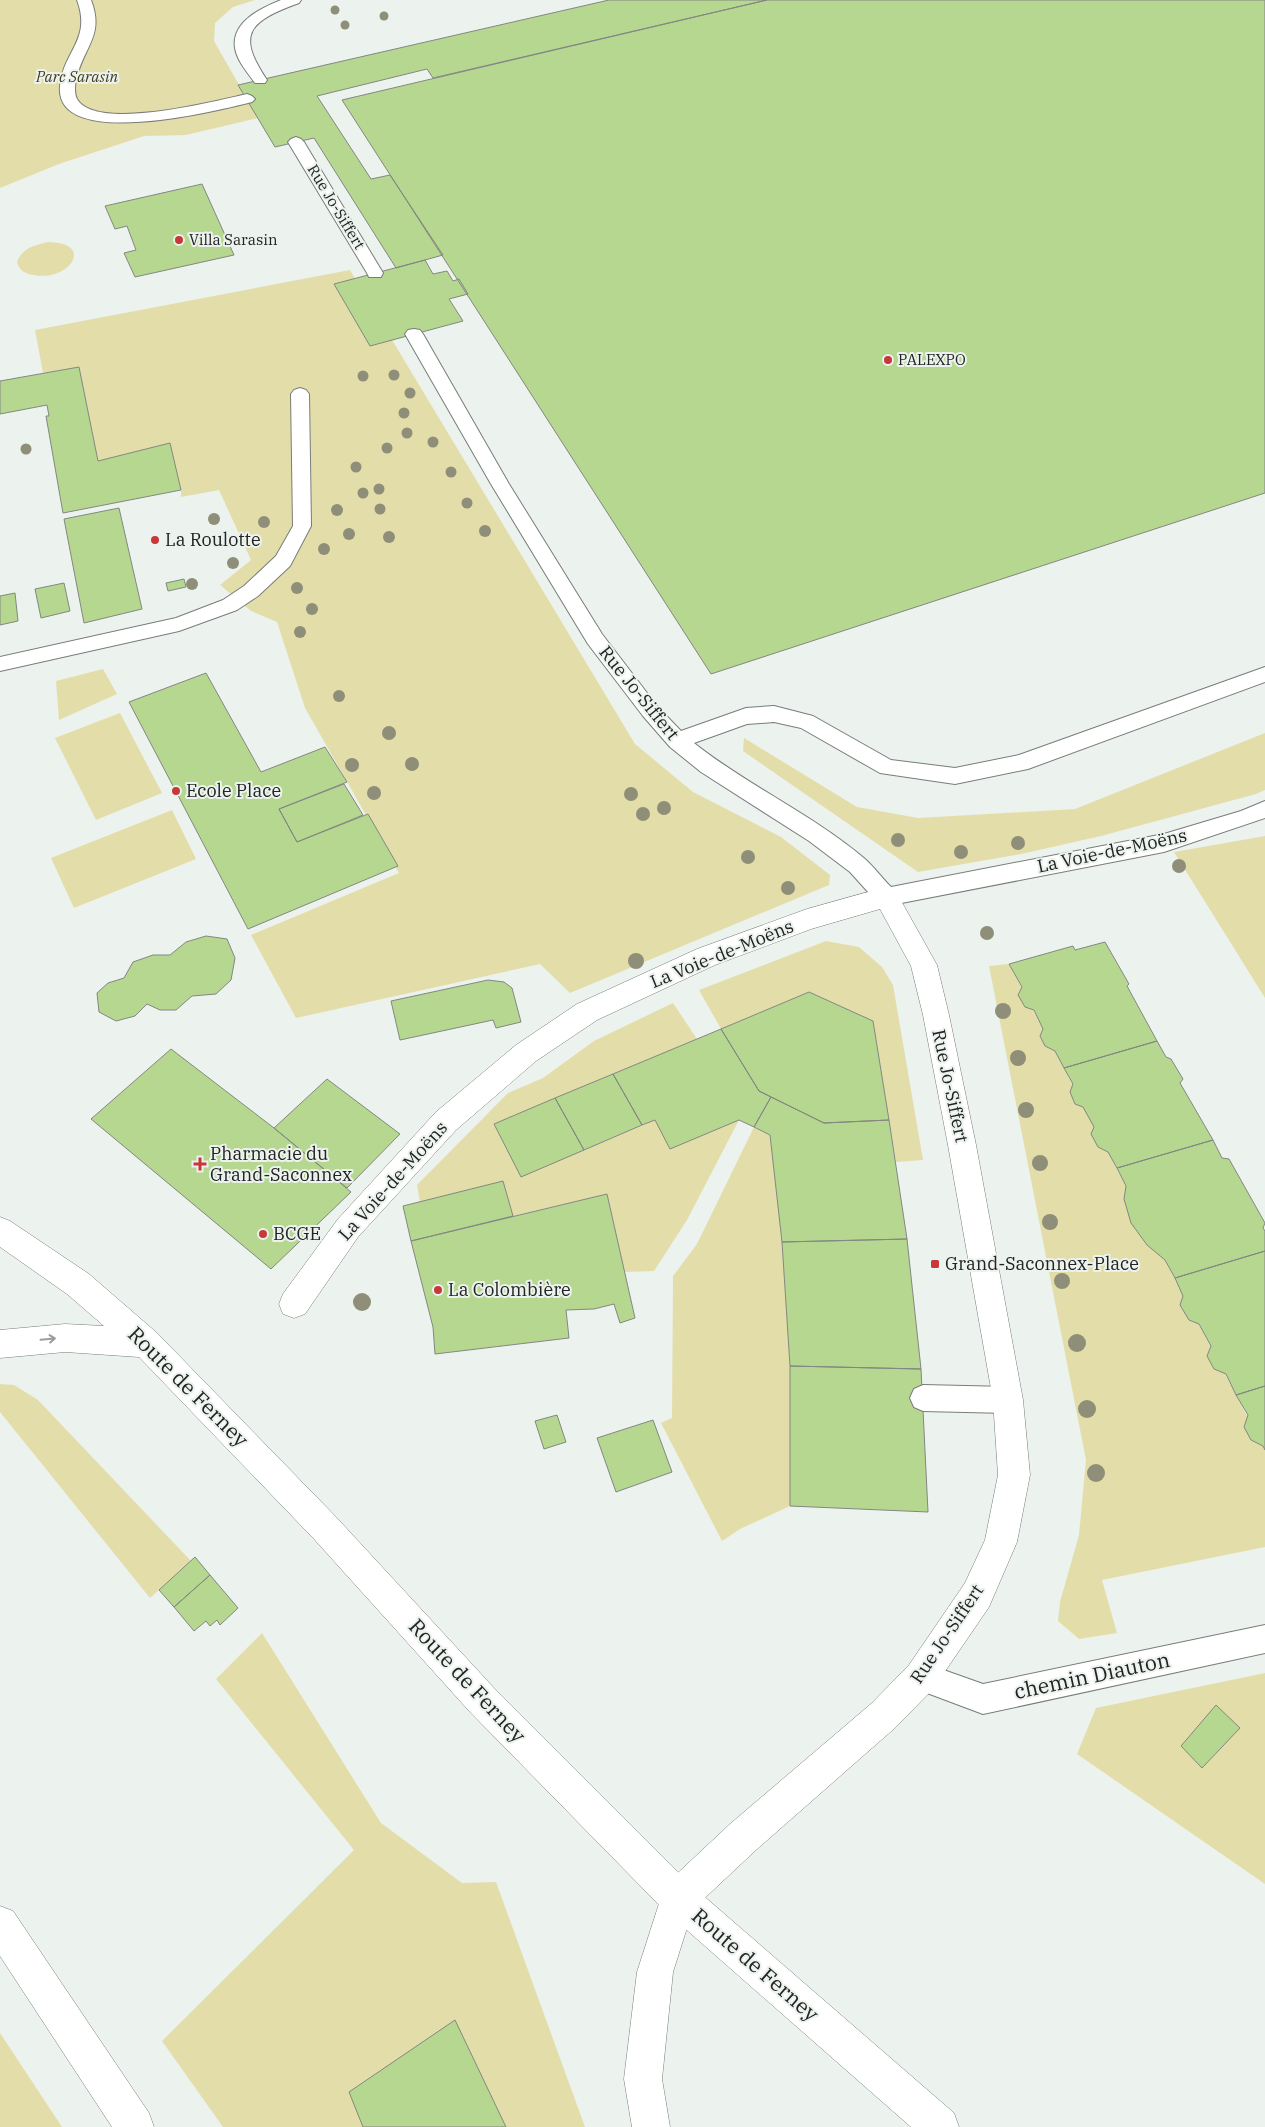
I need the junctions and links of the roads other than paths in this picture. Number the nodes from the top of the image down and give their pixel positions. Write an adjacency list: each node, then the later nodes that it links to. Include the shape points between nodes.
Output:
1 (84, 0): 4 (lane, via 90,13 90,26 71,70 67,90 70,101 79,110 107,117 145,118)
2 (294, 0): 3 (lane, via 274,7 252,22 243,36 242,47)
3 (260, 80)
4 (247, 99)
5 (296, 142): 6 (lane, Rue Jo-Siffert)
6 (375, 273)
7 (414, 334): 11 (lane, Rue Jo-Siffert, via 500,484 595,638)
8 (300, 394): 9 (lane, via 302,526 284,561 269,576 230,604 179,624)
9 (0, 664)
10 (1265, 674): 11 (lane, via 1021,763 955,776 886,767 806,721 774,714 746,716)
11 (677, 741): 13 (lane, Rue Jo-Siffert, via 708,766 794,819 852,861)
12 (1265, 809): 13 (lane, La Voie-de-Moëns, via 1164,843)
13 (886, 897): 15 (street, La Voie-de-Moëns, via 807,920 706,957 587,1012 526,1053 446,1121 348,1228); 19 (street, Rue Jo-Siffert, via 924,965 962,1145)
14 (0, 1230): 16 (street, Route de Ferney, via 78,1284)
15 (294, 1304)
16 (146, 1342): 17 (street, one-way to 16, via 65,1338); 22 (street, Route de Ferney, via 325,1528 482,1700)
17 (0, 1344)
18 (923, 1398): 19 (lane)
19 (1008, 1400): 21 (street, Rue Jo-Siffert, via 1014,1475 1000,1542 976,1595)
20 (1265, 1639): 21 (lane, chemin Diauton, via 983,1698)
21 (921, 1677): 22 (street, Rue Jo-Siffert, via 884,1715)
22 (678, 1898): 25 (street, via 655,1972 643,2079); 26 (street, Route de Ferney)
23 (0, 1924): 24 (street)
24 (136, 2127)
25 (651, 2127)
26 (940, 2127)

